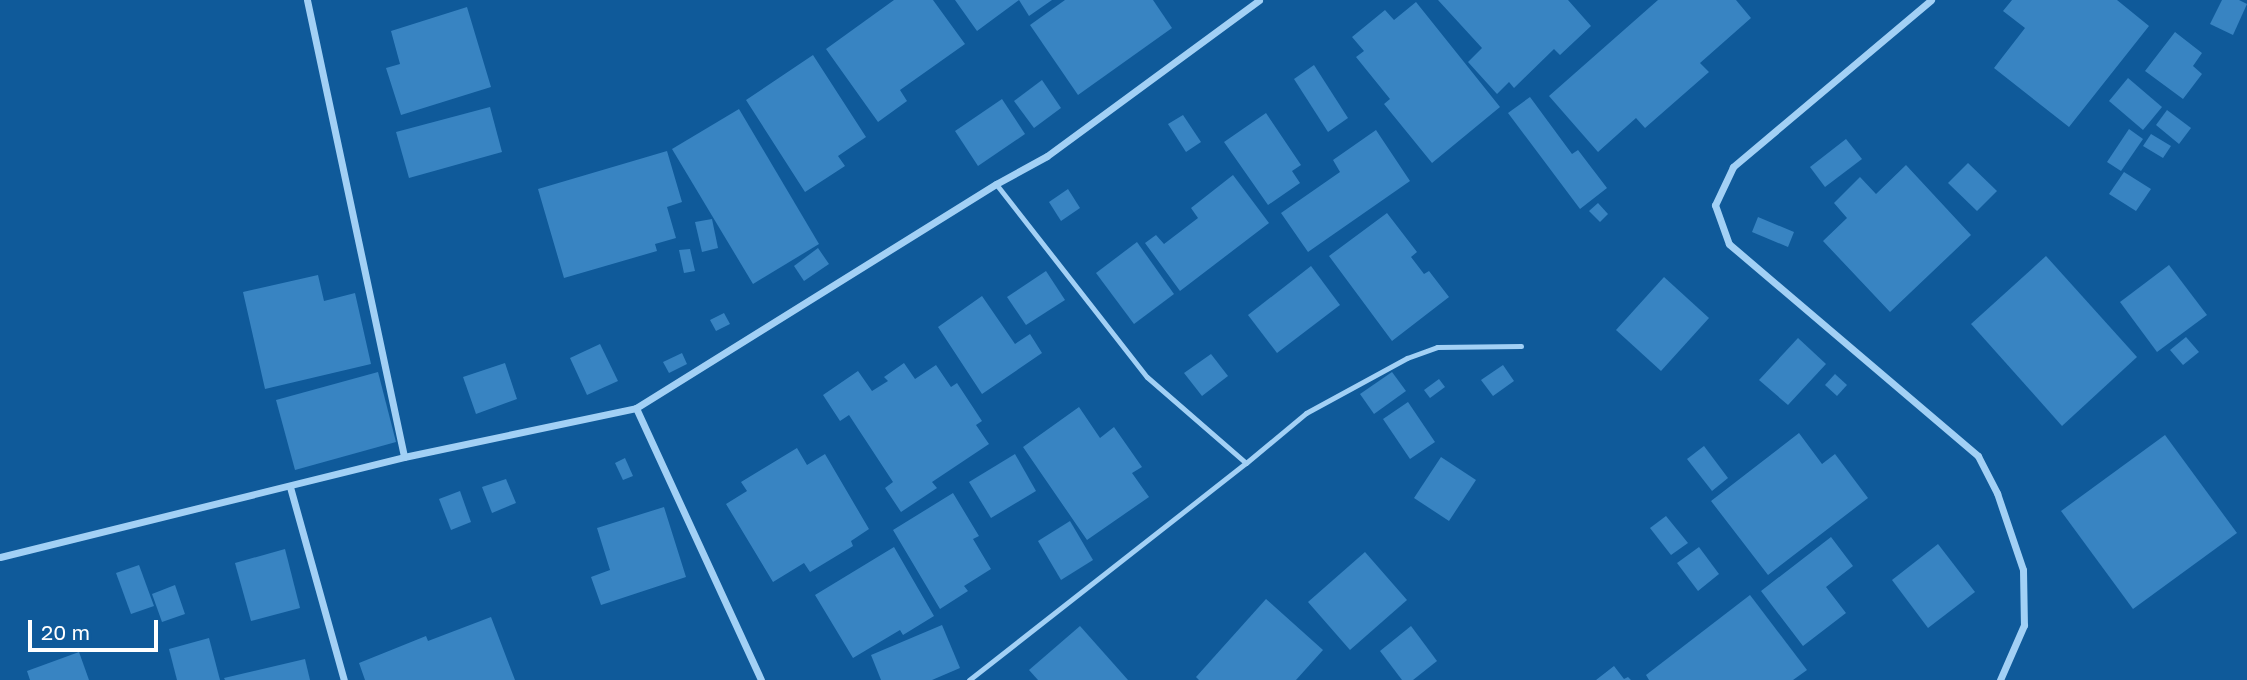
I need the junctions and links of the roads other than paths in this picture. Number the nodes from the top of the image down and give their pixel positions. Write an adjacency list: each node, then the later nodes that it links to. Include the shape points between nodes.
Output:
1 (307, 0): 7 (street)
2 (1259, 0): 4 (street, via 1047,156)
3 (1931, 0): 14 (street, via 1733,167 1715,205 1729,244 1978,456 1997,493 2023,570 2024,625)
4 (996, 184): 6 (street); 8 (lane, via 1147,377)
5 (1521, 346): 8 (lane, via 1437,347 1408,358 1306,413)
6 (636, 408): 7 (street); 12 (street)
7 (404, 457): 9 (street)
8 (1246, 463): 13 (lane)
9 (290, 487): 10 (street); 11 (street)
10 (0, 557)
11 (344, 680)
12 (761, 680)
13 (968, 680)
14 (2000, 680)

